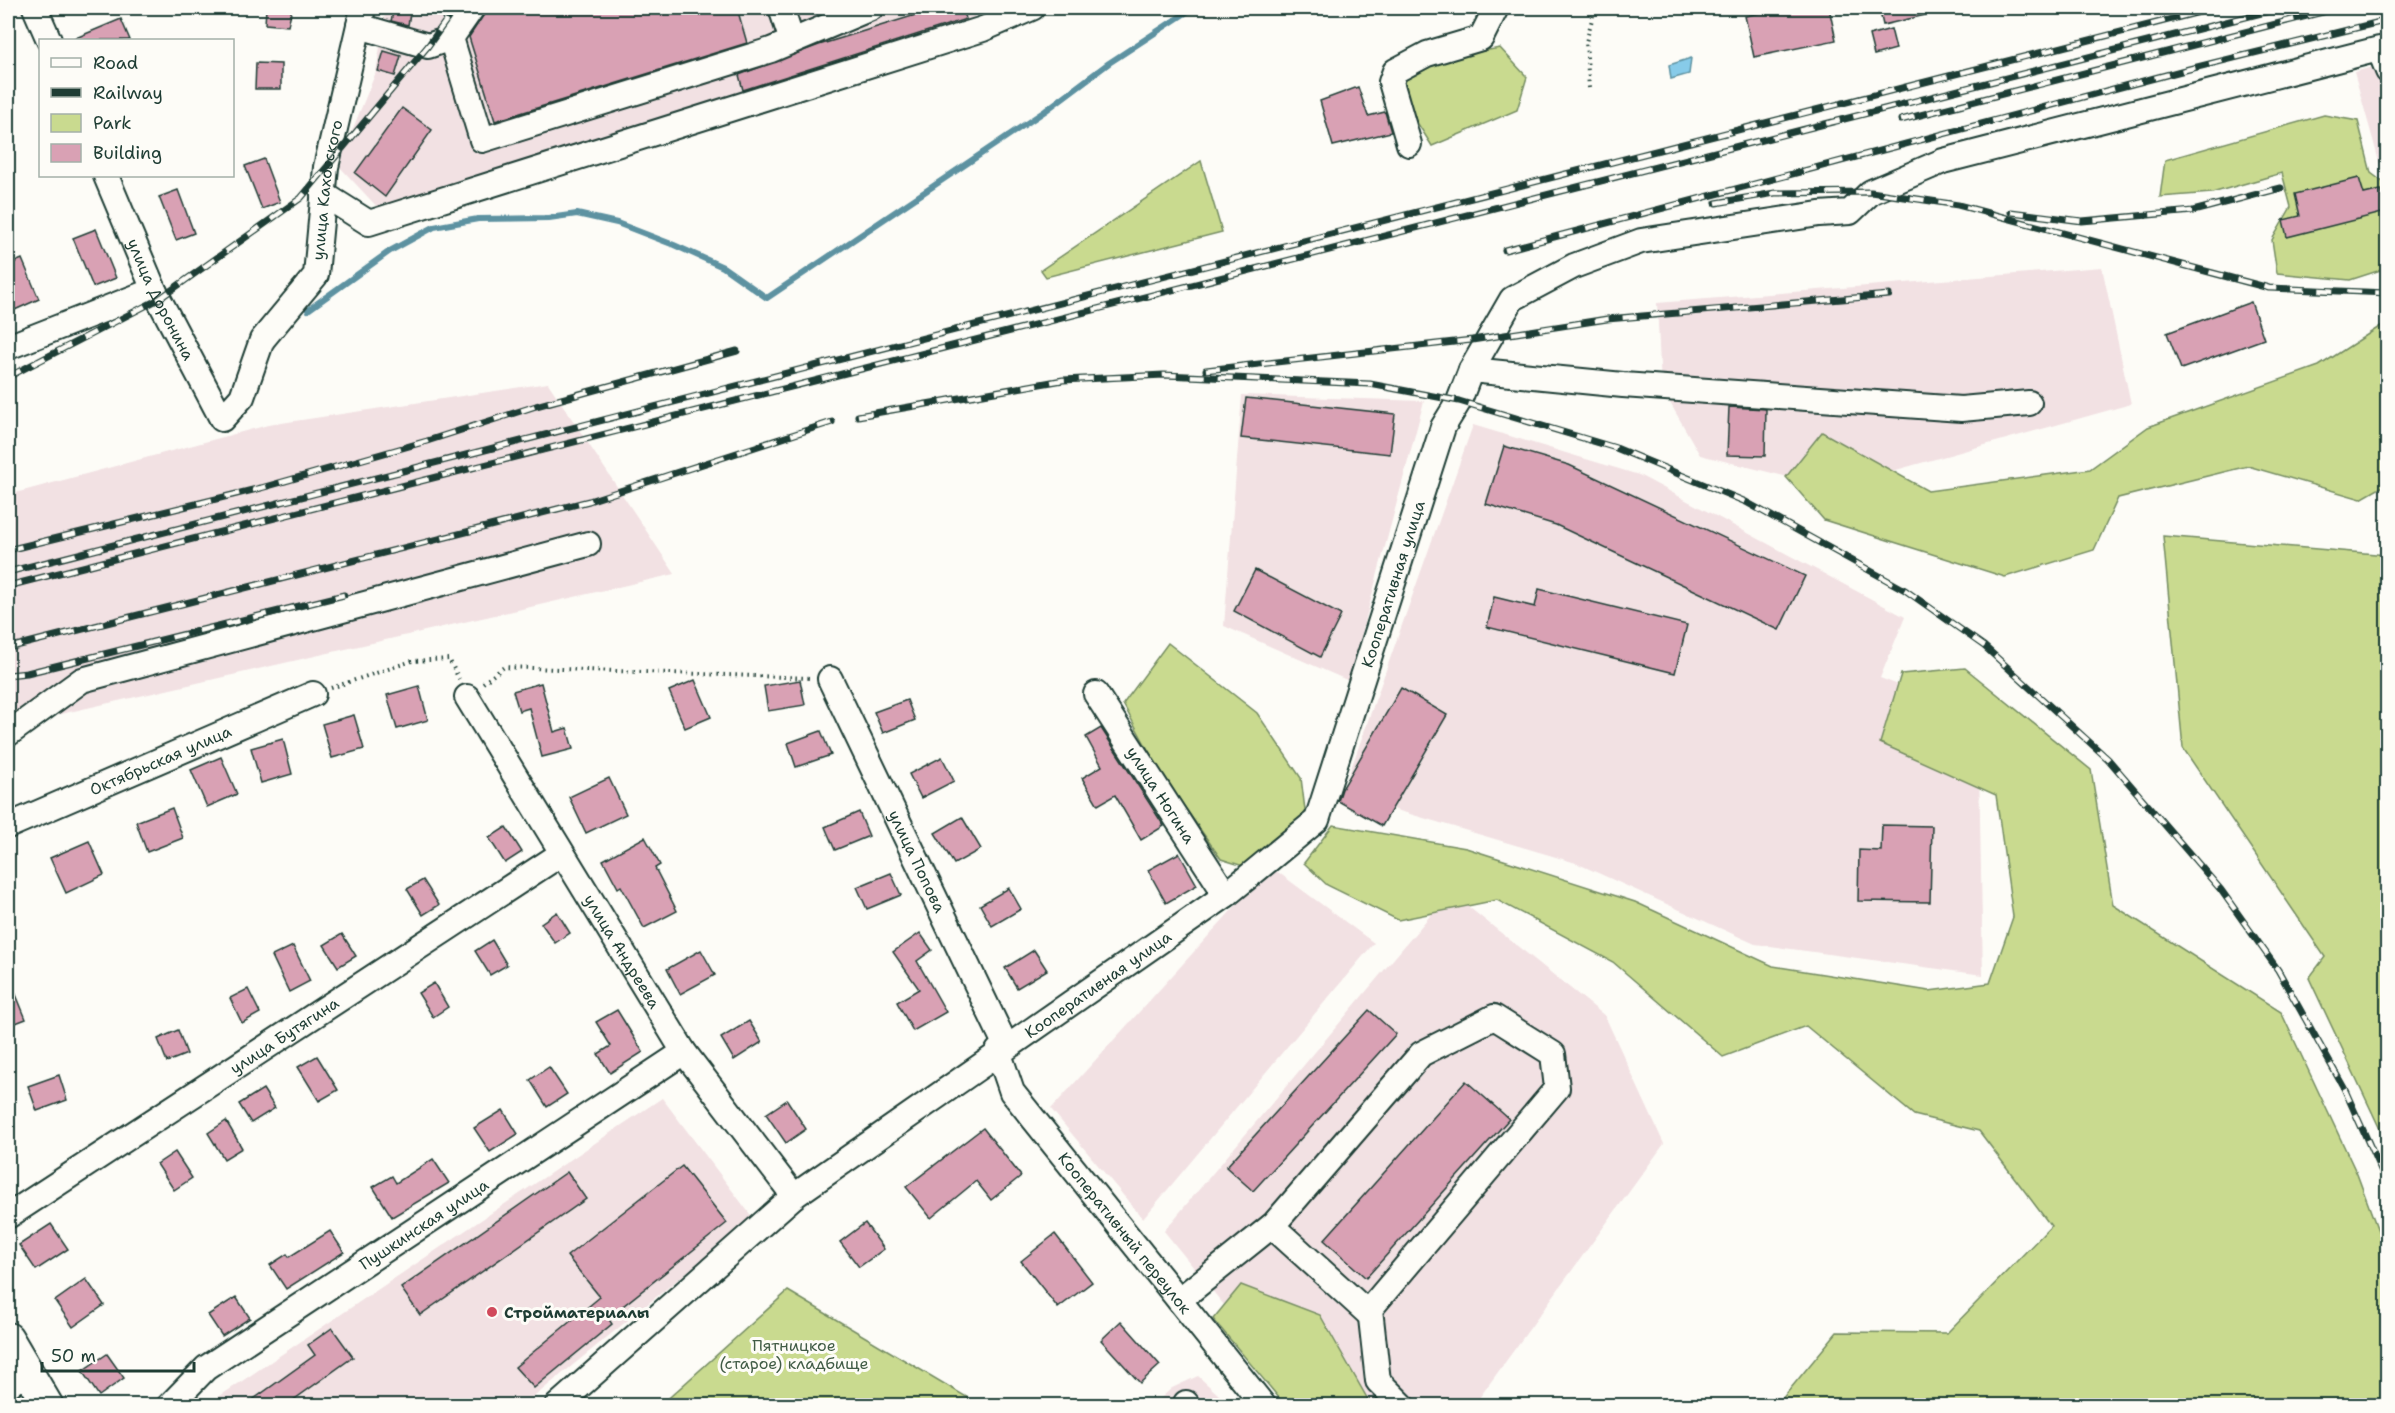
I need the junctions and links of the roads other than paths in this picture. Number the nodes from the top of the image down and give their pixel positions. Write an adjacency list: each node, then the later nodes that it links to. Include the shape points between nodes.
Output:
1 (35, 8): 9 (street)
2 (472, 8): 8 (street)
3 (781, 8): 10 (street)
4 (870, 8): 10 (street)
5 (1032, 8): 14 (street, via 982,29 369,223)
6 (1496, 8): 12 (street, via 1481,38 1427,54 1395,71 1391,82)
7 (361, 17): 8 (street, via 428,46); 14 (street, улица Каховского)
8 (451, 38): 10 (street, via 482,140)
9 (49, 39)
10 (792, 41)
11 (2385, 55): 17 (street, Кооперативная улица, via 1943,162 1871,192 1850,212 1641,242 1574,266 1512,299)
12 (1409, 144)
13 (106, 177): 15 (street, улица Доронина)
14 (323, 194): 19 (street, улица Каховского, via 316,275 262,340 242,397)
15 (154, 290): 16 (street); 19 (street, улица Доронина)
16 (8, 347)
17 (1471, 370): 18 (street, via 1961,409); 28 (street, Кооперативная улица, via 1443,427 1317,820)
18 (2029, 403)
19 (222, 419)
20 (588, 544): 25 (street, via 82,680)
21 (830, 679): 29 (street, улица Попова)
22 (313, 694): 26 (street, Октябрьская улица)
23 (1096, 694): 28 (street, улица Ногина)
24 (467, 697): 27 (street, улица Андреева)
25 (8, 734)
26 (8, 826)
27 (561, 854): 30 (street, улица Андреева); 32 (street, улица Бутягина)
28 (1226, 895): 29 (street, Кооперативная улица)
29 (1002, 1048): 31 (street, Кооперативная улица); 34 (street, Кооперативный переулок, via 1012,1092)
30 (684, 1052): 31 (street, улица Андреева); 39 (street, Пушкинская улица, via 206,1368)
31 (794, 1196): 40 (street, Кооперативная улица)
32 (8, 1216)
33 (1272, 1226): 34 (street); 35 (street); 35 (street, via 1421,1054 1494,1017 1553,1053 1557,1088 1370,1309)
34 (1179, 1300): 41 (street, Кооперативный переулок)
35 (1371, 1315): 42 (street, via 1378,1381)
36 (8, 1338): 37 (main road)
37 (18, 1378): 38 (main road)
38 (48, 1406)
39 (169, 1406)
40 (557, 1406)
41 (1264, 1406)
42 (1403, 1406)

